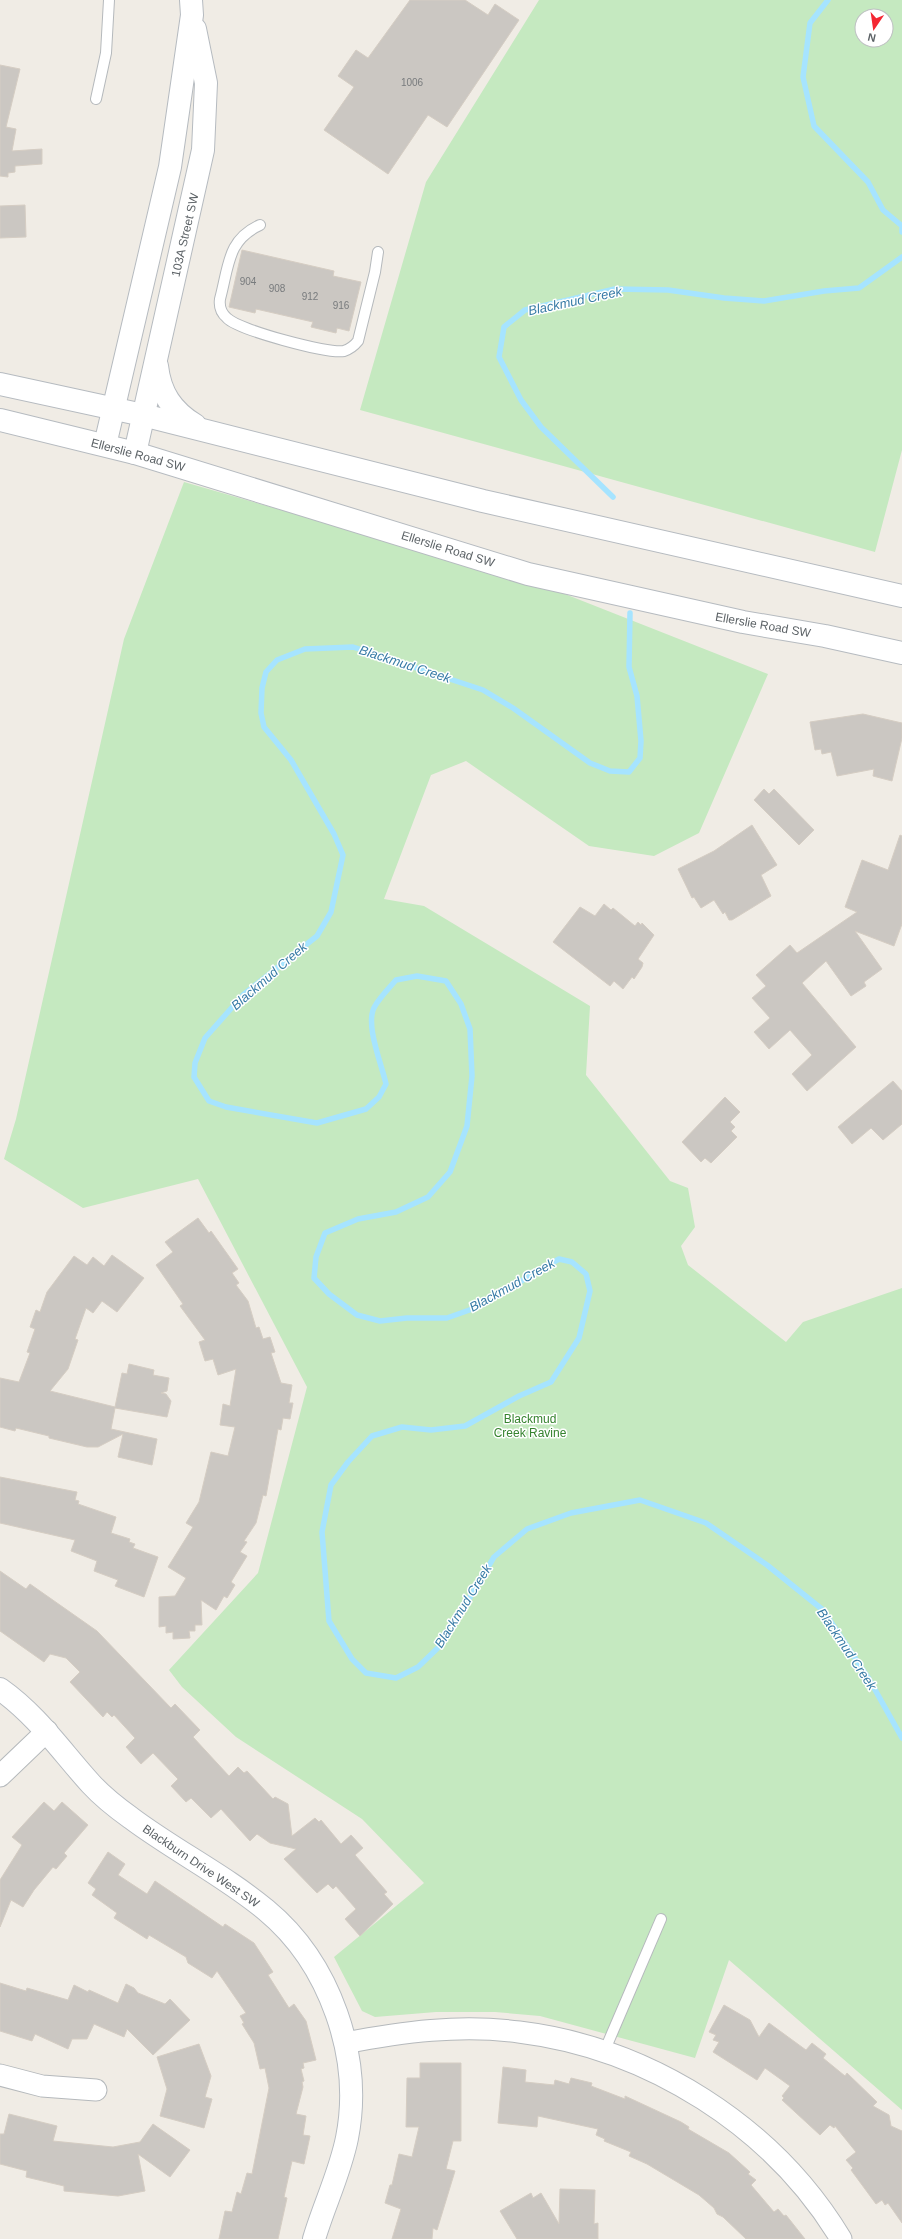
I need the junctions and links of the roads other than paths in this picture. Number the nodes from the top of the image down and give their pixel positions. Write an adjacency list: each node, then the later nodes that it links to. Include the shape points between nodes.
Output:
1 (109, 0): 3 (lane, via 106,53)
2 (192, 8): 6 (main road, 103A Street SW, via 206,83 205,124 197,178); 8 (main road, 103A Street SW, via 170,167)
3 (96, 99)
4 (260, 225): 5 (lane, via 247,231 234,244 220,299 222,311 236,325 255,332 333,351 352,348 358,341)
5 (378, 252)
6 (157, 359): 9 (main road, 103A Street SW); 11 (main road, via 162,389 171,406)
7 (0, 384): 8 (main road)
8 (115, 409): 9 (main road); 12 (main road, 103A Street SW)
9 (143, 415): 11 (main road); 13 (main road, 103A Street SW)
10 (0, 420): 12 (main road, Ellerslie Road SW)
11 (203, 430): 14 (main road, via 483,501)
12 (105, 445): 13 (main road, Ellerslie Road SW)
13 (134, 453): 15 (main road, Ellerslie Road SW, via 528,574 743,622)
14 (902, 596)
15 (825, 636): 16 (main road); 17 (main road, Ellerslie Road SW)
16 (902, 638)
17 (902, 653)
18 (0, 1690): 19 (main road, Blackburn Drive West SW, via 30,1713)
19 (47, 1731): 20 (street); 22 (main road, Blackburn Drive West SW, via 74,1765 109,1801 154,1835 268,1911 304,1953 327,1990)
20 (0, 1776)
21 (661, 1919): 23 (lane)
22 (344, 2043): 23 (street, via 401,2033 482,2029 544,2036); 26 (main road, Blackburn Drive West SW, via 350,2076 347,2136 337,2175)
23 (604, 2052): 27 (street, via 686,2088 733,2120 803,2186)
24 (0, 2075): 25 (street, via 42,2086)
25 (96, 2090)
26 (314, 2239)
27 (841, 2239)

